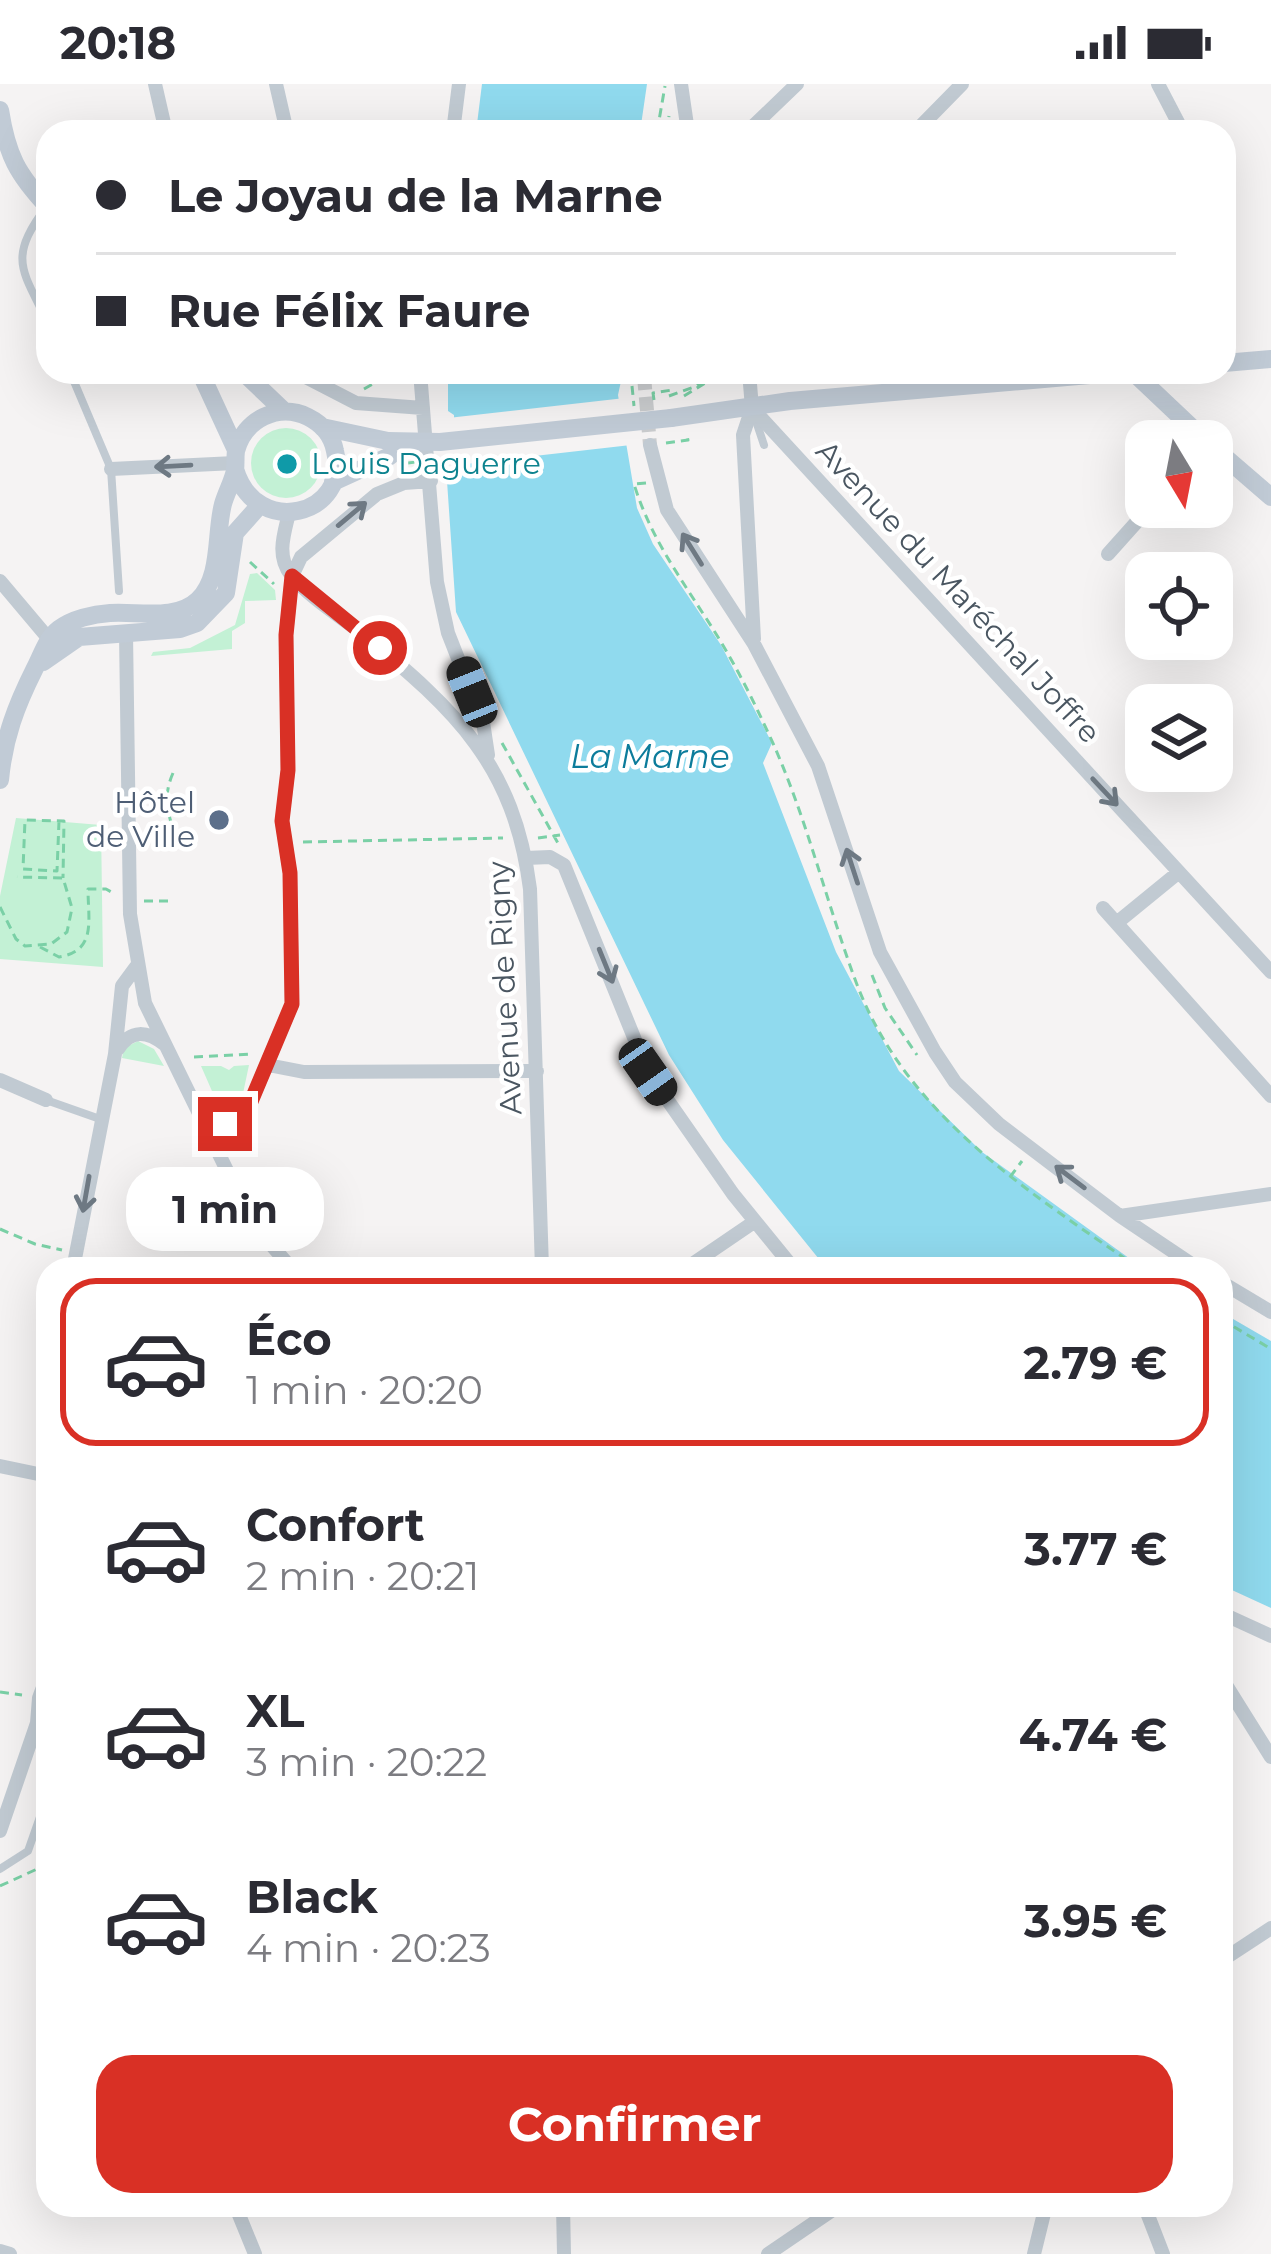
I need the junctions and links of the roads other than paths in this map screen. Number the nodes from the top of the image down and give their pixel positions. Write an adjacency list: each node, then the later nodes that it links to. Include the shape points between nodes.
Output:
1 (154, 84): 9 (street)
2 (276, 84): 10 (street)
3 (459, 84): 11 (street)
4 (681, 84): 12 (street)
5 (797, 84): 13 (street)
6 (962, 84): 14 (street)
7 (1158, 84): 15 (street)
8 (0, 110): 16 (main road, via 6,148)
9 (163, 120)
10 (284, 120)
11 (454, 120)
12 (686, 120)
13 (760, 120)
14 (928, 120)
15 (1177, 120)
16 (36, 194)
17 (36, 224): 18 (lane, via 22,245 22,269)
18 (36, 298)
19 (1271, 359): 20 (main road)
20 (1236, 362)
21 (75, 384): 41 (lane)
22 (207, 384): 30 (main road)
23 (214, 384): 30 (main road)
24 (256, 384): 33 (main road)
25 (319, 384): 31 (street, via 356,403)
26 (420, 384): 31 (street)
27 (749, 384): 32 (street)
28 (989, 384): 32 (main road)
29 (1143, 384): 34 (main road)
30 (214, 397): 39 (main road)
31 (423, 408): 42 (street)
32 (752, 408): 37 (lane); 38 (main road, bridge, via 670,405); 55 (street, via 743,435); 59 (street, Avenue du Maréchal Joffre, one-way to 59)
33 (284, 411): 35 (main road); 39 (main road, via 249,427)
34 (1183, 420)
35 (322, 427): 38 (main road); 43 (main road, via 335,447)
36 (657, 444): 55 (street, one-way to 36, via 667,510)
37 (764, 446)
38 (389, 448): 43 (main road)
39 (236, 461): 41 (street, one-way to 41); 45 (main road, via 239,484); 52 (main road, via 206,590 187,608)
40 (1233, 464): 44 (main road)
41 (111, 470): 51 (lane)
42 (431, 481): 49 (street, one-way to 42, via 301,557 365,502 392,487); 56 (street, via 437,582)
43 (333, 482): 46 (main road, via 315,504)
44 (1271, 496)
45 (259, 506): 46 (main road); 53 (main road, via 235,533 230,582 209,614 180,629)
46 (289, 513): 49 (street, via 281,551)
47 (1131, 528): 48 (street)
48 (1108, 554)
49 (292, 576): 56 (street, Avenue de Rigny, via 415,677); 66 (street, via 283,842 292,1004)
50 (0, 581): 54 (street)
51 (119, 591)
52 (141, 613): 53 (main road); 54 (main road, via 74,620)
53 (126, 633): 54 (main road); 62 (street)
54 (53, 644): 57 (main road, via 15,706)
55 (754, 644): 74 (street, one-way to 55, via 975,1104 934,1052 880,952 818,766)
56 (489, 760): 58 (street, Avenue de Rigny)
57 (0, 780)
58 (526, 858): 67 (street, Avenue de Rigny); 75 (street, one-way to 75, via 559,860 648,1072)
59 (1179, 872): 61 (street); 63 (street, Avenue du Maréchal Joffre)
60 (1103, 908): 61 (street)
61 (1119, 921): 69 (street)
62 (136, 967): 64 (street); 65 (street, via 122,986)
63 (1271, 972)
64 (168, 1047): 65 (street, via 137,1033); 72 (street)
65 (115, 1054): 71 (street)
66 (270, 1060): 67 (street, via 304,1072); 72 (street, via 247,1111)
67 (537, 1071): 78 (street, Avenue de Rigny)
68 (0, 1080): 70 (street)
69 (1271, 1096)
70 (46, 1100): 71 (lane)
71 (100, 1119): 76 (street, one-way to 76)
72 (209, 1132): 77 (street)
73 (1271, 1195): 74 (street)
74 (1120, 1216): 81 (street)
75 (754, 1222): 79 (street); 80 (street)
76 (75, 1257)
77 (282, 1257)
78 (542, 1257)
79 (703, 1257)
80 (784, 1257)
81 (1181, 1257)
82 (1233, 1289): 83 (street)
83 (1271, 1312)
84 (0, 1466): 85 (street)
85 (36, 1474)
86 (1233, 1619): 87 (street)
87 (1271, 1636)
88 (1233, 1696): 90 (street)
89 (36, 1742): 92 (street)
90 (1271, 1757)
91 (36, 1828): 93 (lane, via 28,1851)
92 (0, 1831)
93 (0, 1869)
94 (1271, 1928): 95 (street)
95 (1233, 1952)
96 (240, 2217): 103 (street)
97 (562, 2217): 104 (street)
98 (822, 2217): 105 (street)
99 (1043, 2217): 106 (street)
100 (1149, 2217): 107 (street)
101 (0, 2251): 102 (street)
102 (10, 2254)
103 (255, 2254)
104 (564, 2254)
105 (768, 2254)
106 (1034, 2254)
107 (1163, 2254)

